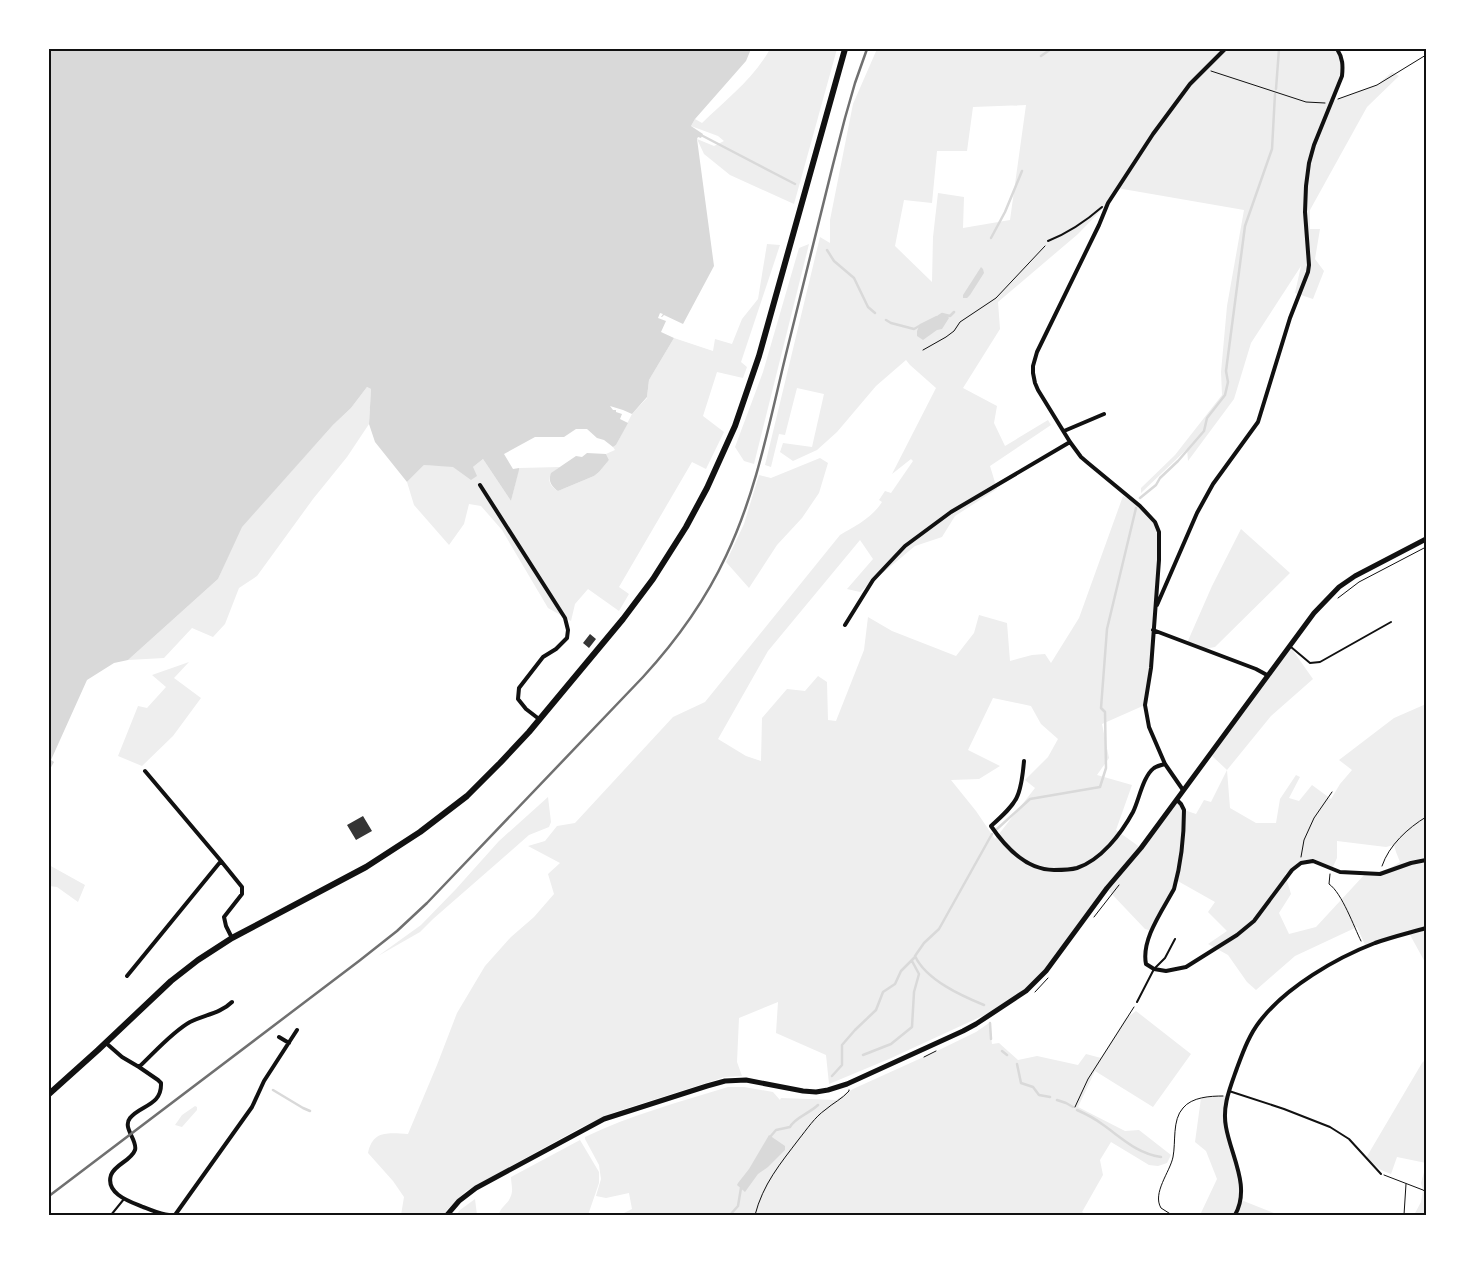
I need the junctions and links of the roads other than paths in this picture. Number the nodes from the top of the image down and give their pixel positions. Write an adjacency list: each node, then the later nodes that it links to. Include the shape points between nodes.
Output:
1 (845, 49): 17 (main road, via 759,356 722,456 686,528 653,579 618,626)
2 (1224, 49): 7 (street, via 1190,84 1152,134 1108,203 1037,352 1033,366 1035,383)
3 (1338, 49): 11 (street, via 1342,58 1342,76 1314,145 1308,170 1305,212 1308,272 1290,318 1258,422 1213,484 1197,513)
4 (1102, 207): 5 (lane, via 1072,229)
5 (1048, 241)
6 (1104, 414): 7 (street)
7 (1064, 431): 8 (street)
8 (1070, 442): 11 (street, via 1088,463 1155,522 1159,560); 13 (street, via 951,512 905,546 873,580)
9 (480, 485): 17 (street, via 565,618 567,638 543,657 519,688 518,699)
10 (1426, 539): 15 (street, via 1339,587)
11 (1155, 609): 14 (street)
12 (1391, 622): 15 (lane, via 1320,662 1310,663)
13 (845, 625)
14 (1153, 630): 16 (street); 19 (street, via 1145,705 1149,727)
15 (1289, 645): 16 (street)
16 (1267, 675): 21 (street)
17 (539, 719): 26 (main road, via 467,796 420,832 366,867)
18 (1024, 761): 19 (street, via 1017,799 992,826 1001,841 1016,855 1047,870 1077,868 1104,850 1132,812 1150,772)
19 (1165, 764): 21 (street)
20 (145, 771): 24 (street)
21 (1184, 790): 22 (street)
22 (1177, 800): 28 (street, via 1184,810 1176,880 1146,943 1144,956 1146,964); 44 (street, via 1037,982 963,1031 828,1090 803,1091 734,1080 604,1119 476,1188)
23 (1426, 860): 28 (street, via 1380,874 1340,872 1313,862 1301,863 1292,870 1254,921 1237,935 1186,967 1166,971)
24 (221, 861): 26 (street, via 242,888 242,894 224,917); 29 (street)
25 (1426, 928): 37 (street, via 1364,948 1287,994 1269,1010 1249,1038)
26 (232, 938): 34 (main road, via 171,981)
27 (1175, 939): 28 (lane, via 1165,958)
28 (1154, 969): 31 (lane)
29 (127, 976)
30 (232, 1002): 36 (street, via 226,1008 178,1030)
31 (1137, 1002)
32 (297, 1030): 35 (street)
33 (279, 1037): 35 (street)
34 (106, 1043): 36 (street); 38 (main road)
35 (289, 1043): 43 (street, via 264,1081 252,1108)
36 (140, 1067): 40 (street, via 158,1080 161,1088 149,1106 130,1118 127,1124 135,1148 111,1175 114,1190)
37 (1229, 1091): 39 (lane, via 1330,1127 1349,1139); 45 (street, via 1225,1126 1242,1188)
38 (49, 1094)
39 (1382, 1174)
40 (124, 1199): 41 (lane); 42 (street)
41 (111, 1215)
42 (169, 1215)
43 (175, 1215)
44 (447, 1215)
45 (1236, 1215)

